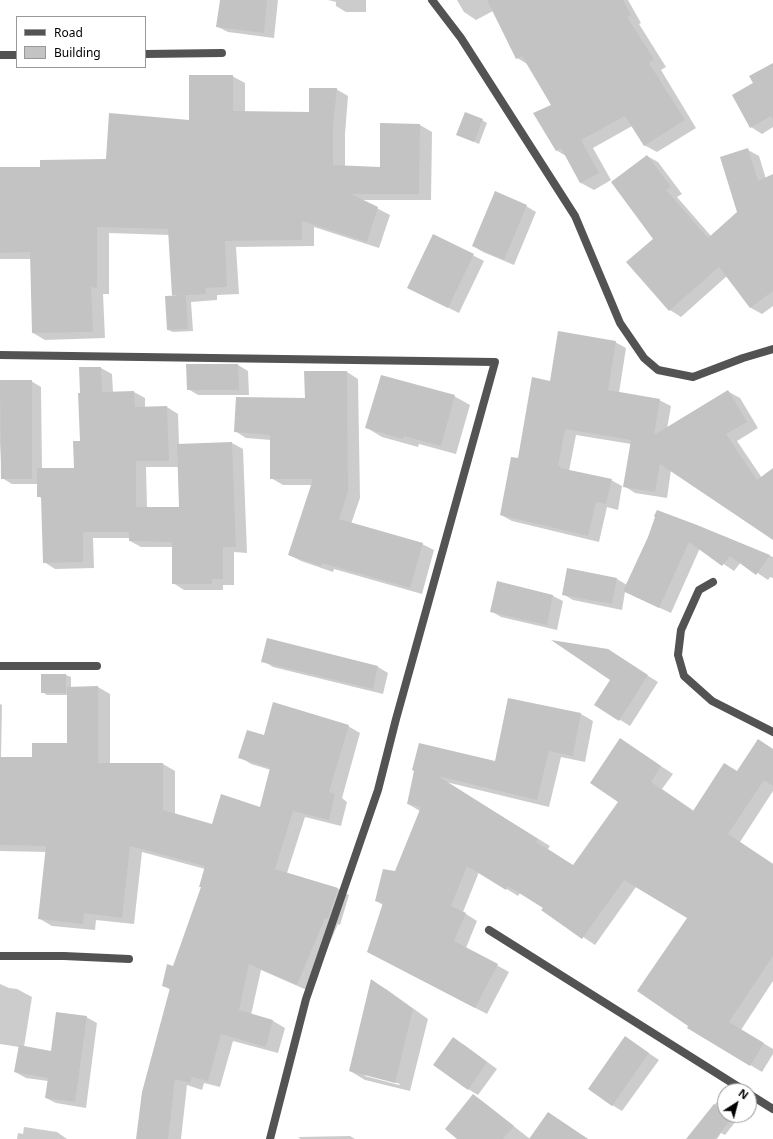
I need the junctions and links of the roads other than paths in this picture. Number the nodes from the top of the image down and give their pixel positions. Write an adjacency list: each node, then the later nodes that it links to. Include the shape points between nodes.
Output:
1 (432, 0): 6 (street, via 461,38 575,216 620,323 644,358 658,370 693,377)
2 (222, 53): 3 (street)
3 (146, 54)
4 (0, 55): 5 (street)
5 (16, 55)
6 (773, 349)
7 (0, 355): 18 (street, via 495,362 378,790 306,999)
8 (713, 582): 11 (street, via 699,590 681,630 678,655 684,676 712,701)
9 (0, 666): 10 (street)
10 (97, 666)
11 (773, 732)
12 (489, 930): 15 (street)
13 (0, 956): 14 (street)
14 (129, 960)
15 (732, 1083)
16 (757, 1099): 17 (street)
17 (773, 1109)
18 (270, 1139)

